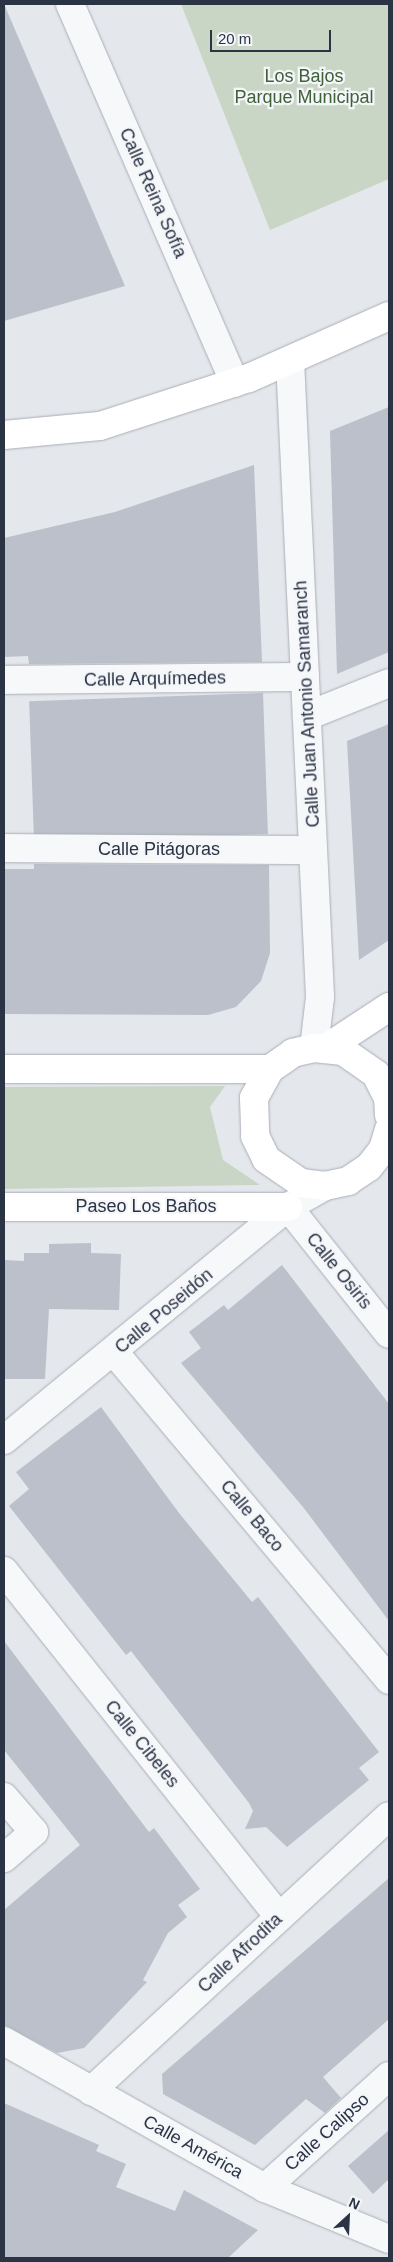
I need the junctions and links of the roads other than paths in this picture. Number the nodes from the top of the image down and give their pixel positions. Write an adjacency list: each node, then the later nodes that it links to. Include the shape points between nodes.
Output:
1 (70, 4): 4 (street, Calle Reina Sofía)
2 (389, 316): 3 (street)
3 (290, 360): 4 (street); 6 (street, Calle Juan Antonio Samaranch)
4 (235, 383): 5 (street, via 100,426)
5 (4, 435)
6 (305, 677): 7 (street, Calle Arquímedes); 9 (street, Calle Juan Antonio Samaranch)
7 (4, 680)
8 (389, 683): 9 (street)
9 (307, 716): 11 (street, Calle Juan Antonio Samaranch)
10 (4, 848): 11 (street, Calle Pitágoras)
11 (313, 850): 13 (street, Calle Juan Antonio Samaranch)
12 (389, 1007): 13 (street)
13 (320, 1048): 14 (street, via 293,1054); 16 (street, via 355,1057 376,1074 388,1098)
14 (270, 1069): 15 (street); 18 (street, via 254,1098 254,1136 266,1160 301,1183)
15 (4, 1070)
16 (389, 1115)
17 (387, 1141): 18 (street, via 369,1168 348,1181)
18 (325, 1186): 20 (street, Calle Poseidón)
19 (4, 1207): 20 (street, Paseo Los Baños)
20 (288, 1207): 21 (street, Calle Osiris); 22 (street, Calle Poseidón)
21 (389, 1334)
22 (114, 1352): 23 (street, Calle Poseidón); 25 (street, Calle Baco)
23 (4, 1440)
24 (4, 1571): 29 (street, Calle Cibeles)
25 (389, 1680)
26 (4, 1797): 28 (street, via 34,1832)
27 (389, 1816): 29 (street, Calle Afrodita)
28 (4, 1858)
29 (279, 1918): 32 (street, Calle Afrodita)
30 (4, 2041): 32 (street, Calle América)
31 (389, 2076): 33 (street, Calle Calipso)
32 (91, 2091): 33 (street, Calle América)
33 (265, 2188): 34 (street, Calle América)
34 (389, 2239)

